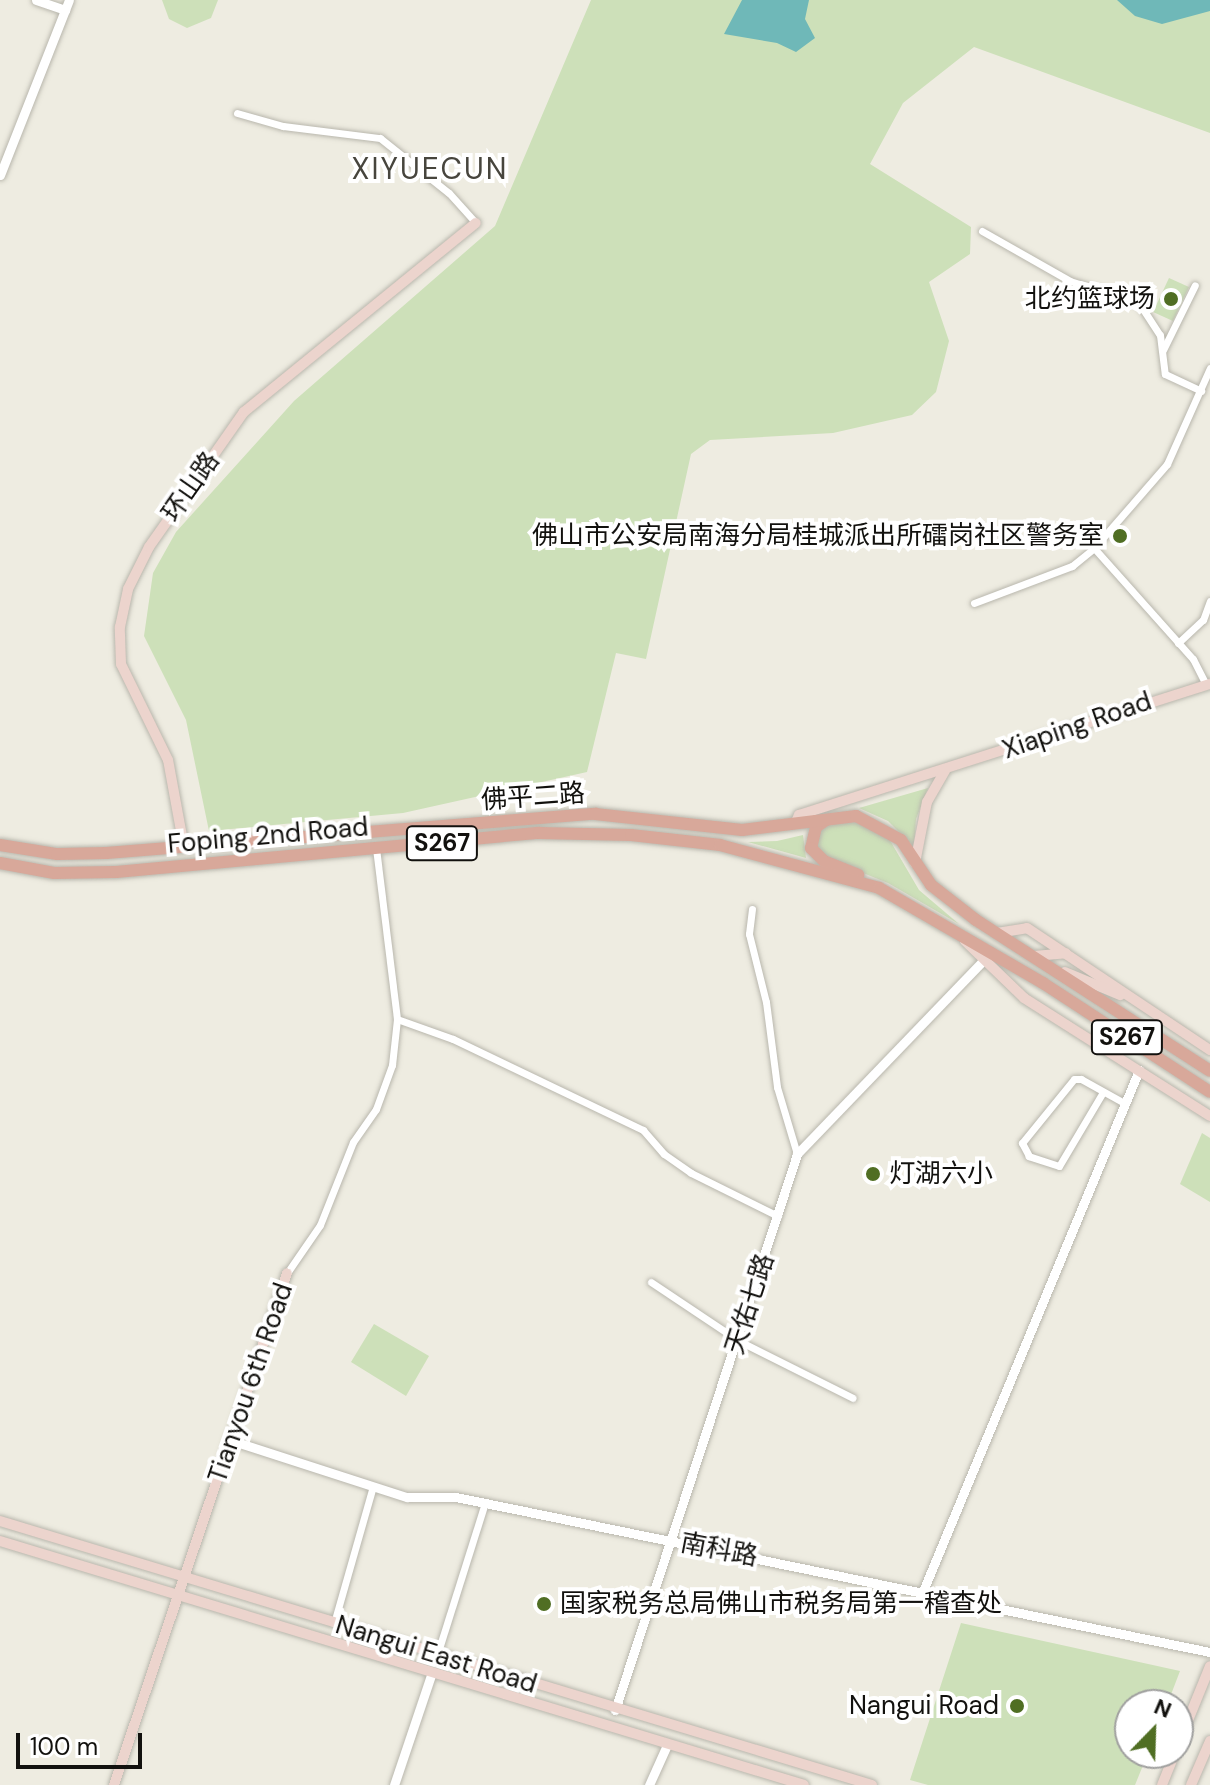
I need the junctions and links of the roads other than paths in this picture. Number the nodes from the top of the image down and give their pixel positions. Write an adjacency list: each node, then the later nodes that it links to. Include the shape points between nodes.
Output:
1 (36, 0): 2 (street)
2 (67, 5): 4 (street)
3 (237, 113): 5 (street, via 283,126 380,138 449,193)
4 (0, 175)
5 (476, 223): 20 (main road, 环山路, via 244,412 149,547 128,589 120,627 121,664 168,760)
6 (982, 231): 8 (street, via 1070,281 1139,303 1154,321)
7 (1195, 285): 8 (street)
8 (1163, 350): 10 (street, via 1165,374)
9 (1210, 368): 10 (street)
10 (1201, 391): 11 (street, via 1167,464)
11 (1094, 548): 13 (street, via 1072,566); 14 (street)
12 (1210, 601): 14 (street, via 1203,620)
13 (974, 603)
14 (1178, 643): 15 (street)
15 (1208, 685): 16 (main road, Xiaping Road)
16 (945, 771): 18 (main road, Xiaping Road, via 799,815); 23 (main road, via 927,802)
17 (829, 818): 18 (main road, 佛平二路); 23 (main road, 佛平二路, via 856,816 880,825 901,840); 24 (main road, via 810,840 815,854)
18 (795, 824): 20 (main road, 佛平二路, via 742,830 595,814)
19 (0, 845): 20 (main road, 佛平二路, via 57,854)
20 (184, 847)
21 (376, 848): 22 (main road, Foping 2nd Road / S267, via 116,872 54,873); 24 (main road, Foping 2nd Road / S267, via 539,833 675,838 791,862); 33 (street, Tianyou 6th Road)
22 (0, 863)
23 (915, 863): 27 (main road, S267, via 931,885)
24 (879, 888): 26 (main road, Foping 2nd Road / S267)
25 (752, 909): 41 (street, via 749,934 766,1002 777,1087)
26 (955, 932): 30 (main road); 38 (main road, S267)
27 (997, 933): 28 (main road, via 1027,928); 29 (main road, S267)
28 (1066, 953): 29 (main road); 32 (main road)
29 (1034, 956): 31 (main road, S267)
30 (984, 960): 35 (main road, via 1024,998); 41 (street, 天佑七路)
31 (1054, 968): 32 (main road); 36 (main road, S267)
32 (1137, 1001): 34 (main road)
33 (397, 1019): 42 (street, via 453,1039 643,1130 691,1173); 43 (street, Tianyou 6th Road, via 392,1065 376,1109 353,1142 320,1225)
34 (1210, 1050)
35 (1139, 1070): 39 (street); 40 (main road)
36 (1210, 1071)
37 (1103, 1092): 37 (street, via 1074,1079 1022,1143 1029,1156 1059,1166); 39 (street)
38 (1210, 1092)
39 (1126, 1104): 54 (street)
40 (1210, 1116)
41 (797, 1154): 42 (street, 天佑七路)
42 (778, 1216): 45 (street, 天佑七路)
43 (287, 1273): 47 (main road, Tianyou 6th Road)
44 (651, 1282): 45 (street)
45 (739, 1341): 46 (street); 51 (street, 天佑七路)
46 (853, 1398)
47 (230, 1440): 48 (street, 南科路); 53 (main road, Tianyou 6th Road)
48 (373, 1486): 49 (street, 南科路, via 407,1497); 56 (street)
49 (485, 1503): 51 (street, 南科路); 58 (street)
50 (0, 1521): 53 (main road, Nangui East Road)
51 (667, 1539): 54 (street, 南科路); 62 (street, 天佑七路)
52 (0, 1541): 55 (main road, Nangui East Road)
53 (187, 1577): 55 (main road, Tianyou 6th Road); 56 (main road, Nangui East Road)
54 (923, 1591): 57 (street, 南科路)
55 (181, 1594): 60 (main road, Nangui East Road); 65 (main road, Tianyou 6th Road)
56 (334, 1623): 58 (main road, Nangui East Road)
57 (1210, 1652)
58 (437, 1655): 62 (main road, Nangui East Road)
59 (1210, 1666): 61 (main road)
60 (432, 1672): 64 (main road, Nangui East Road); 66 (street)
61 (1194, 1706)
62 (615, 1710): 69 (main road, Nangui East Road)
63 (1210, 1741): 70 (main road)
64 (667, 1745): 67 (street); 68 (main road, Nangui East Road)
65 (114, 1785)
66 (394, 1785)
67 (649, 1785)
68 (804, 1785)
69 (872, 1785)
70 (1191, 1785)

